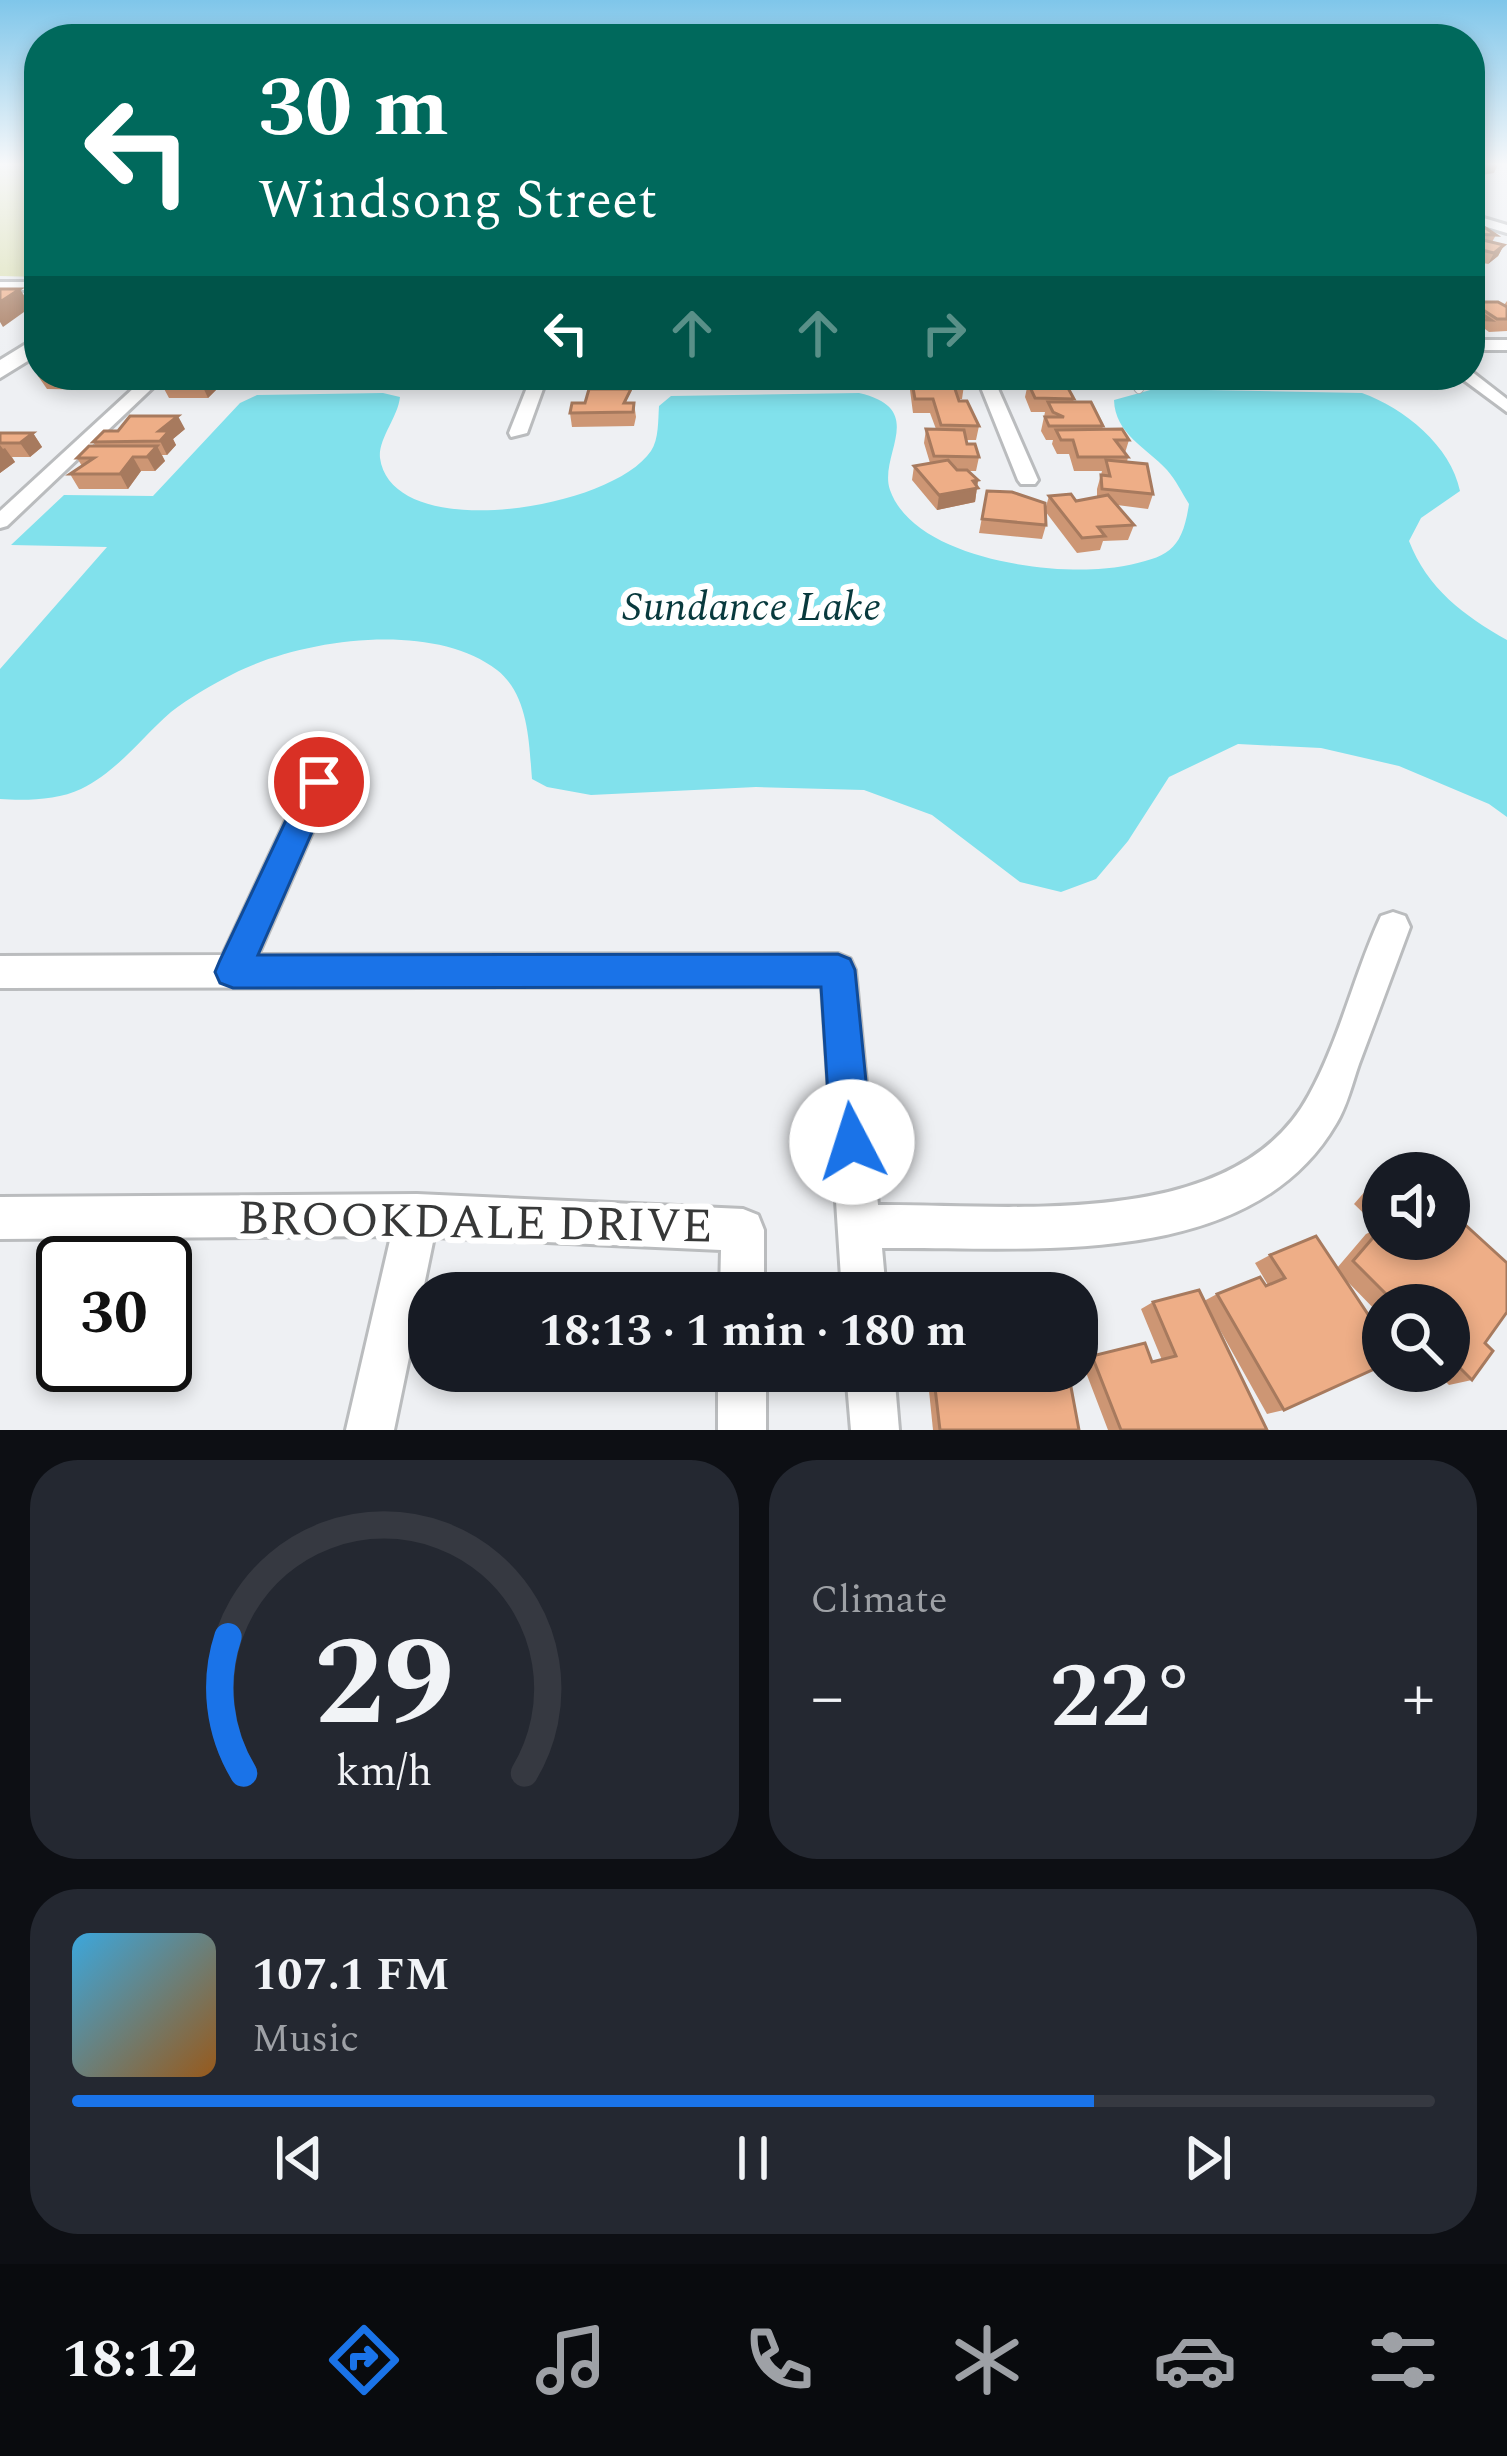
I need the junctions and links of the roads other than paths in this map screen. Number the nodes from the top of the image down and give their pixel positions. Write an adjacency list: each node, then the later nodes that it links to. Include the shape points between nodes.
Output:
1 (142, 390): 6 (street)
2 (534, 390): 4 (street)
3 (990, 390): 5 (street)
4 (518, 433)
5 (1028, 480)
6 (0, 522)
7 (319, 782): 10 (street)
8 (1394, 927): 13 (street, via 1323,1109 1295,1146 1247,1184 1187,1210 1125,1224)
9 (0, 972): 10 (street)
10 (233, 972): 13 (street, via 838,970)
11 (417, 1215): 12 (street, BROOKDALE DRIVE); 14 (street, BROOKDALE DRIVE, via 742,1230); 18 (street)
12 (0, 1218)
13 (859, 1227): 15 (street)
14 (742, 1272)
15 (862, 1272)
16 (742, 1392): 19 (street)
17 (872, 1392): 20 (street)
18 (370, 1430)
19 (742, 1430)
20 (875, 1430)

